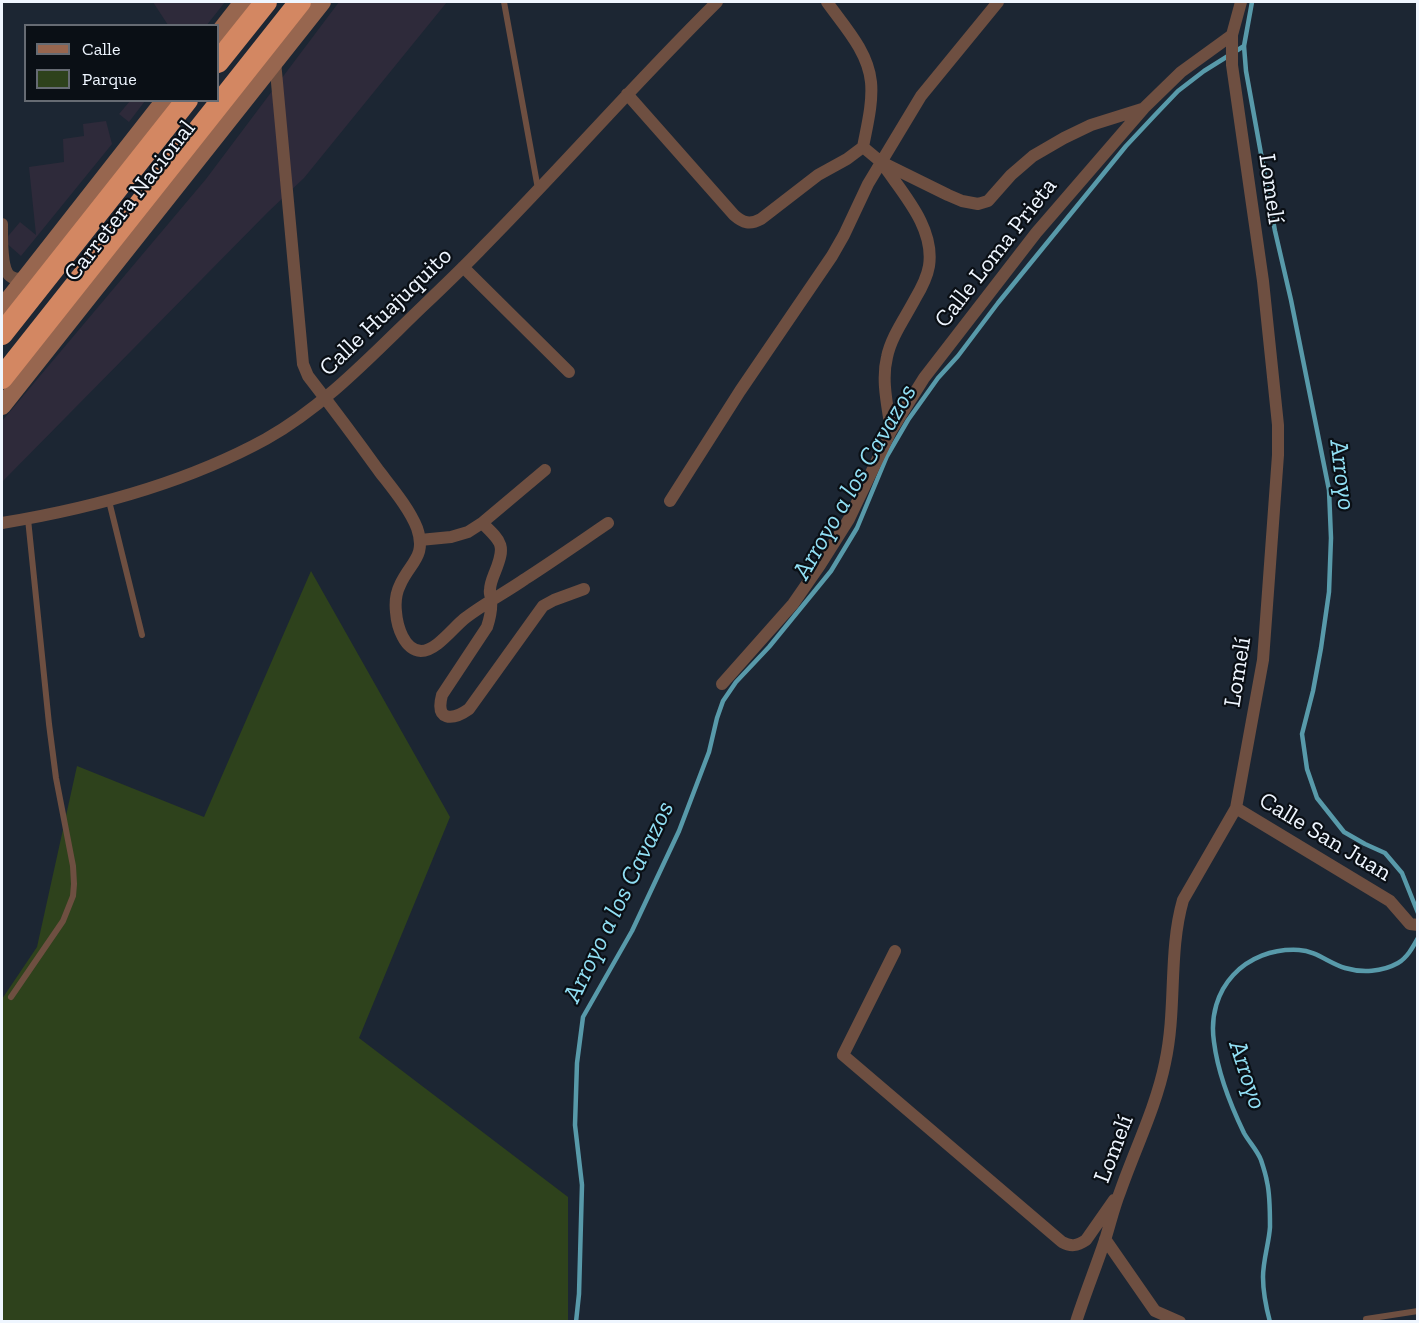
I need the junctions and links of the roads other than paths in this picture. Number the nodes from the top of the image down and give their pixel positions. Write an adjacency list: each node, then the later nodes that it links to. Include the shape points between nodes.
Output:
1 (243, 2): 10 (main road)
2 (266, 2): 12 (highway)
3 (300, 2): 27 (highway, Carretera Nacional)
4 (322, 2): 13 (main road, Carretera Nacional)
5 (504, 2): 20 (lane)
6 (717, 2): 14 (street, Calle Huajuquito)
7 (827, 2): 18 (street, via 861,51 870,72 871,99)
8 (998, 2): 19 (street, via 921,96)
9 (1241, 2): 11 (street, Lomelí)
10 (219, 33)
11 (1232, 35): 17 (street, Calle Loma Prieta, via 1181,72); 43 (street, Lomelí, via 1232,65 1263,280 1278,425 1263,660)
12 (219, 61)
13 (275, 61): 28 (street, via 303,364); 29 (main road, Carretera Nacional)
14 (627, 94): 18 (street, via 744,222 761,219 818,175); 20 (street, Calle Huajuquito)
15 (163, 102): 23 (main road, Carretera Nacional)
16 (185, 102): 25 (highway, Carretera Nacional)
17 (1144, 108): 19 (street, via 1064,138 1034,156 988,201 978,204 948,195); 30 (street, Calle Loma Prieta, via 1036,234 924,378)
18 (863, 147): 19 (street)
19 (881, 162): 30 (street, Calle Loma Prieta, via 920,218 930,251 924,283 886,358); 33 (street, via 832,256)
20 (538, 189): 22 (street, Calle Huajuquito)
21 (2, 224): 23 (street, via 8,275)
22 (463, 267): 26 (street); 28 (street, Calle Huajuquito)
23 (24, 279): 24 (main road, Carretera Nacional)
24 (2, 308)
25 (2, 334)
26 (569, 372)
27 (2, 378)
28 (325, 398): 32 (street, Calle Huajuquito, via 265,439 222,460); 38 (street, via 401,500)
29 (2, 406)
30 (891, 431): 42 (street, Calle Loma Prieta, via 849,519 820,565 793,604)
31 (545, 470): 36 (street)
32 (109, 501): 34 (street, Calle Huajuquito); 41 (lane)
33 (670, 501)
34 (28, 519): 35 (street, Calle Huajuquito); 46 (lane, via 49,724 74,884 63,921)
35 (2, 523)
36 (482, 523): 38 (street, via 451,537); 40 (street, via 498,538 501,547 501,558 492,578)
37 (608, 523): 40 (street)
38 (420, 540): 40 (street, via 420,551 396,596 398,627 413,648 420,651 436,646)
39 (584, 589): 40 (street, via 543,606 469,709 448,717 441,710 442,695 487,627)
40 (491, 601)
41 (141, 635)
42 (722, 684)
43 (1236, 808): 44 (street, Calle San Juan, via 1390,901 1407,921); 47 (street, Lomelí, via 1183,900 1165,1063)
44 (1416, 925)
45 (895, 951): 47 (street, via 843,1055 1062,1242 1074,1246 1086,1240)
46 (11, 997)
47 (1119, 1194): 48 (street, Lomelí)
48 (1105, 1239): 50 (street); 52 (street, Lomelí)
49 (1418, 1311): 51 (lane)
50 (1153, 1316): 53 (street)
51 (1366, 1319)
52 (1076, 1322)
53 (1180, 1322)

